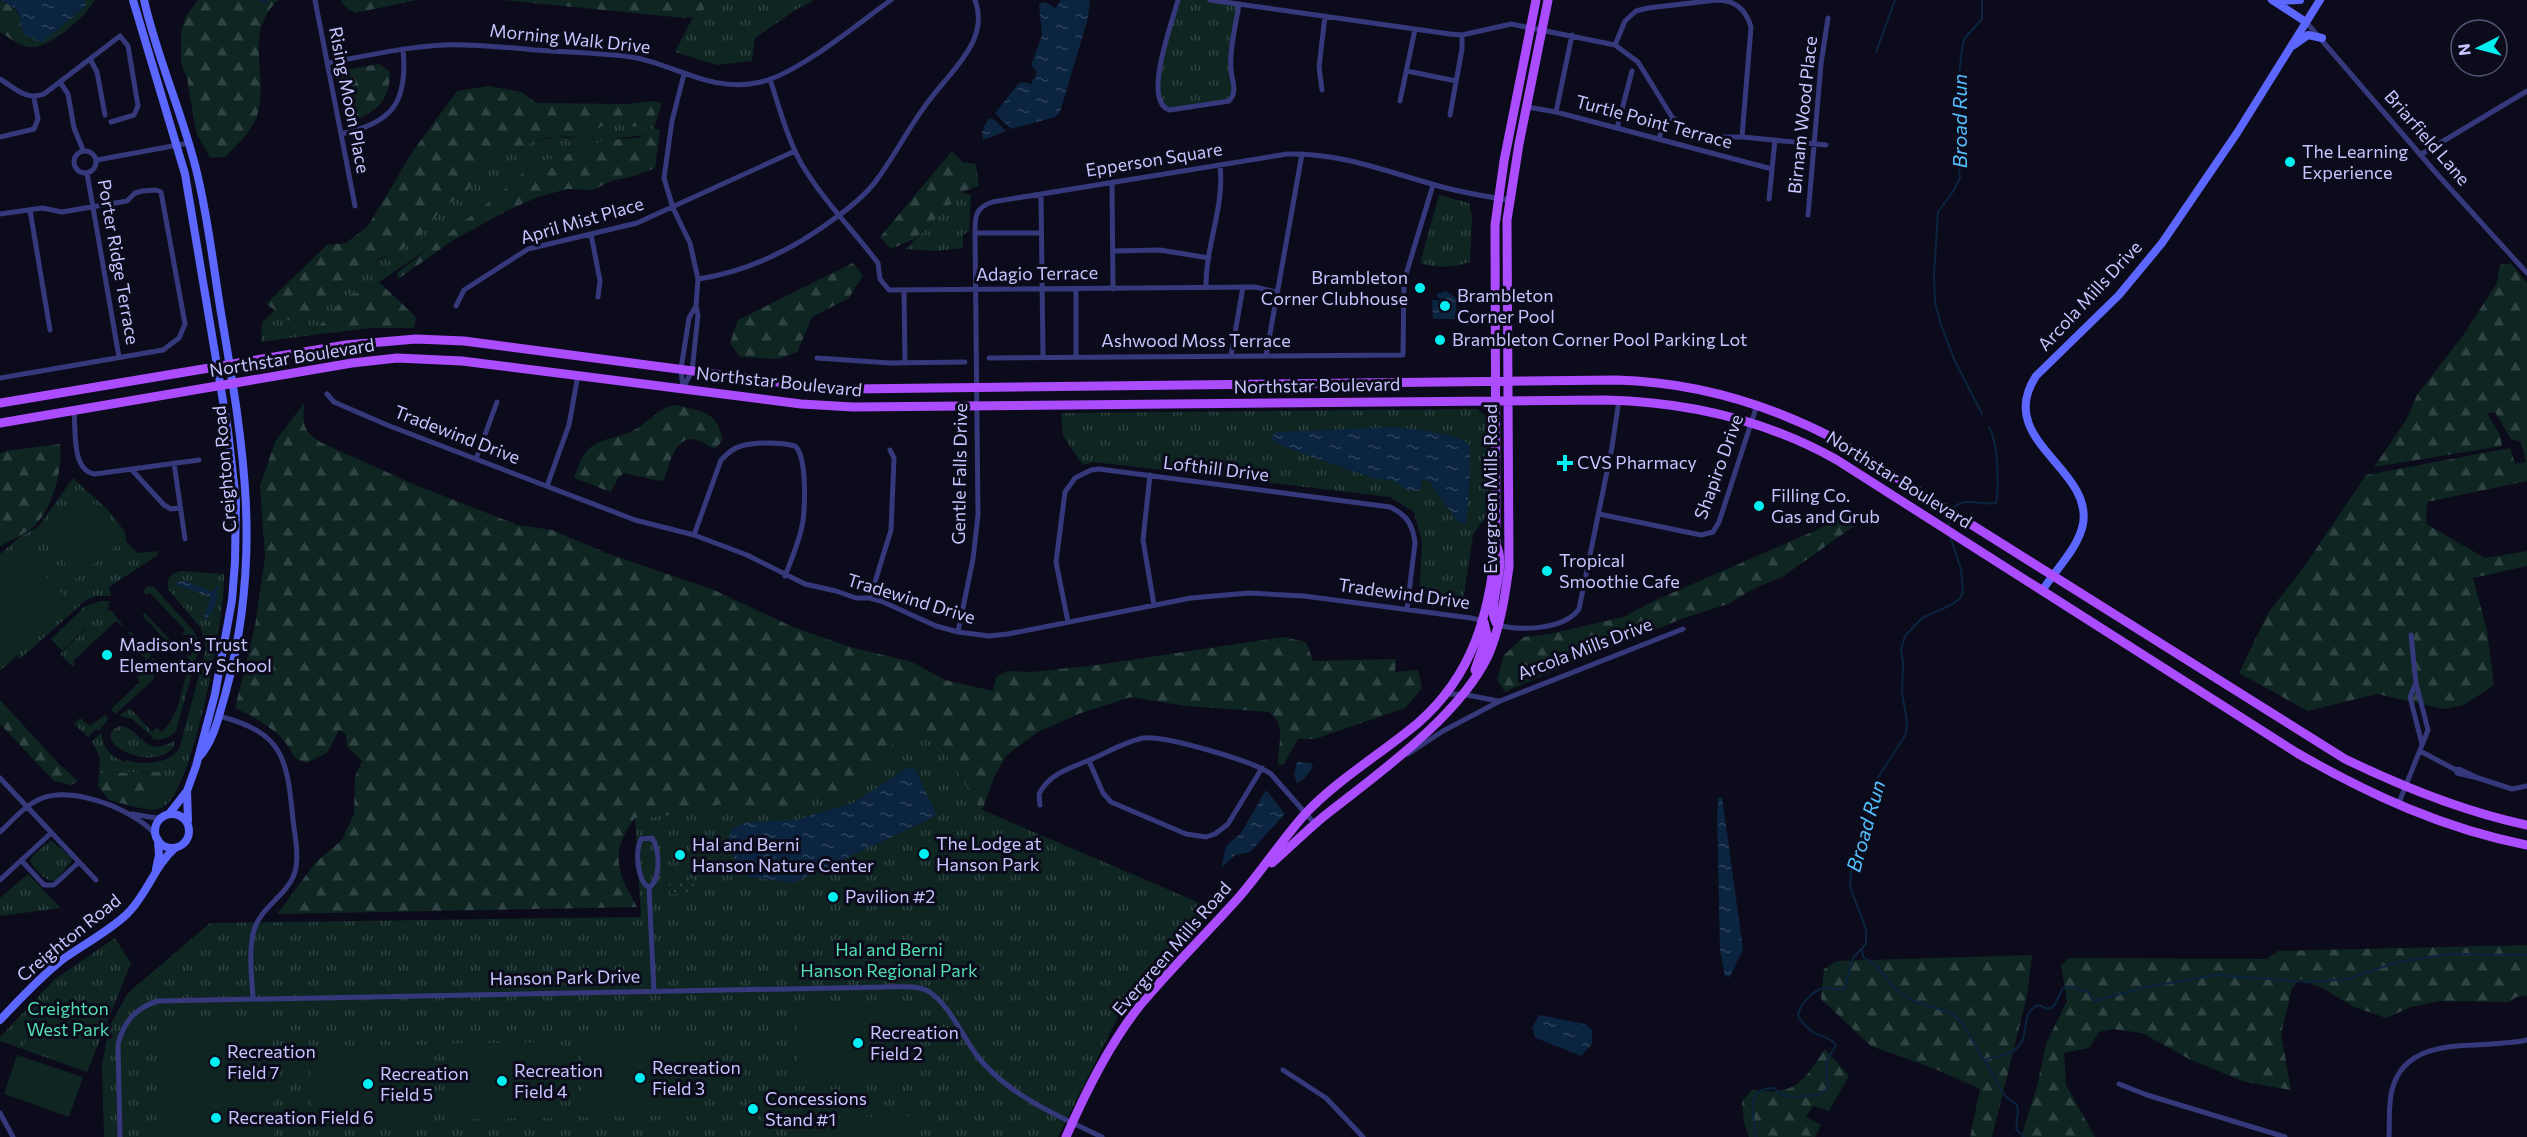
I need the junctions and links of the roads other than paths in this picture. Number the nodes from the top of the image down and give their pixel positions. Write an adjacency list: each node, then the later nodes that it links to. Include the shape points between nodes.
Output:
1 (133, 0): 54 (street, Creighton Road)
2 (144, 0): 51 (street, Creighton Road)
3 (315, 0): 27 (street, Rising Moon Place)
4 (891, 0): 32 (street, Morning Walk Drive, via 797,66)
5 (975, 0): 74 (street, via 980,17 975,40 912,124 878,178)
6 (1178, 0): 13 (street, via 1157,74 1161,103 1170,110 1229,101 1233,97 1231,60)
7 (1210, 0): 13 (street)
8 (1536, 0): 17 (main road, Evergreen Mills Road)
9 (1548, 0): 19 (main road, Evergreen Mills Road)
10 (2273, 0): 11 (street); 16 (street)
11 (2300, 0)
12 (2320, 0): 16 (street, Arcola Mills Drive)
13 (1239, 4): 14 (street)
14 (1325, 16): 18 (street); 35 (street, via 1318,67)
15 (1828, 18): 52 (street, Birnam Wood Place)
16 (2306, 22): 22 (street, Briarfield Lane); 25 (street, Arcola Mills Drive)
17 (1531, 28): 19 (street); 20 (street, via 1503,25); 66 (main road, Evergreen Mills Road)
18 (1415, 29): 20 (street); 28 (street)
19 (1542, 30): 21 (street); 39 (main road, Evergreen Mills Road)
20 (1462, 35): 33 (street)
21 (1572, 35): 23 (street); 40 (street)
22 (2322, 38): 25 (street, via 2308,35); 58 (street, Briarfield Lane)
23 (1615, 45): 43 (street, via 1644,68); 48 (street, via 1625,21 1640,9 1717,0 1740,7 1751,27)
24 (403, 49): 27 (street, Morning Walk Drive); 30 (street, Morning Walk Drive, via 479,45 624,56 656,62); 46 (street, via 405,76 393,108 371,126)
25 (2289, 49): 139 (street, Arcola Mills Drive, via 2162,243 2119,295 2036,376 2029,390 2026,410 2032,432 2076,491 2083,515 2080,534)
26 (90, 59): 34 (street); 41 (street, via 97,72); 44 (street, via 120,36 128,46 137,110 134,115)
27 (327, 63): 46 (street, Rising Moon Place)
28 (1407, 71): 33 (street); 38 (street)
29 (1632, 71): 45 (street)
30 (684, 74): 32 (street, Morning Walk Drive, via 725,85); 71 (street, via 664,166)
31 (0, 79): 37 (street)
32 (770, 79): 56 (street)
33 (1456, 81): 42 (street)
34 (60, 82): 37 (street); 55 (street, via 68,94 74,128)
35 (1322, 90)
36 (2527, 91): 58 (street)
37 (34, 98): 47 (street, via 38,119 34,129)
38 (1400, 101)
39 (1527, 107): 40 (street, Turtle Point Terrace); 67 (main road, Evergreen Mills Road)
40 (1556, 112): 45 (street, Turtle Point Terrace)
41 (105, 115)
42 (1450, 115)
43 (1672, 117): 48 (street, via 1702,135); 49 (street, via 1662,128)
44 (111, 122)
45 (1617, 128): 49 (street, Turtle Point Terrace)
46 (341, 134): 69 (street, Rising Moon Place)
47 (0, 137)
48 (1742, 137): 50 (street)
49 (1659, 139): 61 (street, Turtle Point Terrace)
50 (1775, 140): 52 (street); 61 (street)
51 (189, 143): 54 (street); 104 (street, Creighton Road)
52 (1814, 144): 53 (street); 75 (street, Birnam Wood Place)
53 (1826, 145)
54 (177, 146): 59 (street); 105 (street, Creighton Road)
55 (83, 150): 59 (street, via 92,152); 62 (street, via 76,155 74,164)
56 (795, 151): 71 (street, April Mist Place); 74 (street, via 813,182)
57 (1302, 154): 60 (street, Epperson Square); 64 (street, Epperson Square, via 1334,156); 90 (street)
58 (2420, 155): 81 (street, Briarfield Lane)
59 (97, 160): 62 (street)
60 (1220, 165): 63 (street, Epperson Square); 80 (street, via 1221,193)
61 (1772, 168): 68 (street)
62 (87, 173): 70 (street, Porter Ridge Terrace)
63 (1112, 182): 65 (street, Epperson Square); 79 (street)
64 (1433, 185): 66 (street, Epperson Square); 96 (street, Ashwood Moss Terrace, via 1404,280 1403,355)
65 (1041, 194): 76 (street, Epperson Square, via 984,204 975,216); 77 (street)
66 (1497, 198): 67 (street, Epperson Square); 111 (main road, Evergreen Mills Road)
67 (1509, 200): 110 (main road, Evergreen Mills Road)
68 (1769, 200)
69 (356, 206)
70 (93, 207): 72 (street, via 58,213 42,208); 97 (street, Porter Ridge Terrace); 97 (street, via 127,201 142,191 156,190 163,196 183,331 163,350)
71 (673, 208): 78 (street, April Mist Place, via 638,223); 82 (street, via 690,243)
72 (30, 210): 73 (street); 94 (street)
73 (0, 214)
74 (840, 215): 82 (street, via 811,237 766,260); 89 (street, Adagio Terrace, via 878,263 884,285 889,290)
75 (1808, 215)
76 (975, 233): 77 (street); 87 (street, Epperson Square)
77 (1041, 233): 88 (street)
78 (591, 234): 91 (street, via 600,281); 92 (street, April Mist Place, via 535,246 516,255 464,290)
79 (1113, 251): 80 (street, via 1160,250); 84 (street)
80 (1209, 258): 85 (street)
81 (2527, 273)
82 (698, 279): 93 (street)
83 (1243, 287): 85 (street, Adagio Terrace); 90 (street, Adagio Terrace); 95 (street)
84 (1113, 288): 85 (street, Adagio Terrace); 86 (street, Adagio Terrace)
85 (1206, 288)
86 (1076, 289): 88 (street, Adagio Terrace); 99 (street)
87 (976, 290): 88 (street, Adagio Terrace); 89 (street, Adagio Terrace); 114 (street, Epperson Square)
88 (1043, 290): 98 (street)
89 (904, 291): 102 (street)
90 (1276, 292): 96 (street)
91 (598, 297)
92 (456, 306)
93 (696, 306): 106 (street, via 689,318); 107 (street)
94 (50, 330)
95 (1231, 356): 96 (street, Ashwood Moss Terrace); 99 (street, Ashwood Moss Terrace)
96 (1266, 356)
97 (119, 357): 109 (street)
98 (1043, 357): 99 (street, Ashwood Moss Terrace); 101 (street, Ashwood Moss Terrace)
99 (1076, 357)
100 (817, 358): 102 (street)
101 (989, 358)
102 (905, 362): 103 (street)
103 (965, 362)
104 (230, 364): 105 (main road, Northstar Boulevard); 106 (main road, Northstar Boulevard, via 346,345 416,339 464,341); 112 (street, Creighton Road)
105 (217, 366): 113 (street, Creighton Road); 121 (main road, Northstar Boulevard)
106 (681, 369): 107 (main road, Northstar Boulevard); 115 (street)
107 (692, 371): 114 (main road, Northstar Boulevard, via 851,389); 115 (street)
108 (578, 375): 112 (main road, Northstar Boulevard, via 443,359 397,358); 115 (main road, Northstar Boulevard); 133 (street, via 569,425)
109 (0, 378)
110 (1508, 381): 111 (main road, Northstar Boulevard); 119 (main road, Evergreen Mills Road); 122 (main road, Northstar Boulevard, via 1665,382)
111 (1495, 382): 114 (main road, Northstar Boulevard); 118 (main road, Evergreen Mills Road)
112 (233, 383): 113 (main road, Northstar Boulevard); 156 (street, Creighton Road, via 246,485 247,548 237,649)
113 (220, 386): 124 (main road, Northstar Boulevard); 158 (street, Creighton Road, via 234,479 236,562 227,637)
114 (977, 387): 123 (street, Gentle Falls Drive)
115 (683, 389): 123 (main road, Northstar Boulevard, via 853,408)
116 (327, 394): 128 (street, Tradewind Drive, via 334,402)
117 (1619, 400): 119 (main road, Northstar Boulevard); 125 (main road, Northstar Boulevard, via 1688,408); 135 (street)
118 (1496, 401): 119 (main road, Northstar Boulevard); 123 (main road, Northstar Boulevard); 138 (main road, Evergreen Mills Road)
119 (1508, 401): 147 (main road, Evergreen Mills Road, via 1509,567)
120 (497, 402): 128 (street)
121 (0, 403)
122 (1757, 405): 125 (street, Shapiro Drive); 139 (main road, Northstar Boulevard, via 1835,439)
123 (976, 406): 149 (street, Gentle Falls Drive, via 978,515)
124 (74, 410): 126 (main road, Northstar Boulevard); 131 (street, via 82,468 95,474)
125 (1752, 422): 135 (street, Shapiro Drive, via 1713,532 1701,535); 141 (main road, Northstar Boulevard, via 1817,449)
126 (0, 423)
127 (890, 450): 142 (street, via 894,458 891,530)
128 (476, 459): 133 (street, Tradewind Drive)
129 (199, 460): 130 (street)
130 (174, 463): 131 (street); 134 (street)
131 (131, 469): 134 (street, via 164,505)
132 (1150, 475): 143 (street, via 1143,540); 144 (street, Lofthill Drive, via 1399,511 1412,524 1415,543); 145 (street, Lofthill Drive, via 1091,470 1075,478 1065,492 1056,561)
133 (548, 486): 136 (street, Tradewind Drive, via 635,520)
134 (180, 508): 137 (street)
135 (1599, 514): 147 (street, via 1576,613 1541,627 1522,630)
136 (694, 535): 140 (street, Tradewind Drive, via 747,555); 140 (street, via 727,453 749,445 795,446 802,460 802,521)
137 (185, 539)
138 (1496, 545): 146 (main road, Evergreen Mills Road); 147 (main road, via 1502,555 1493,611)
139 (2052, 575): 141 (street, Arcola Mills Drive); 164 (main road, Northstar Boulevard, via 2323,747)
140 (785, 576): 142 (street, Tradewind Drive, via 856,598)
141 (2042, 591): 169 (main road, Northstar Boulevard, via 2297,753)
142 (870, 598): 149 (street, Tradewind Drive)
143 (1154, 604): 144 (street, Tradewind Drive, via 1249,592); 145 (street, Tradewind Drive)
144 (1407, 609): 146 (street, Tradewind Drive)
145 (1068, 622): 149 (street, Tradewind Drive, via 989,636)
146 (1484, 622): 151 (main road, via 1487,635); 154 (main road, Evergreen Mills Road, via 1473,649)
147 (1498, 626): 151 (main road, Evergreen Mills Road)
148 (1683, 629): 155 (street, Arcola Mills Drive)
149 (958, 632)
150 (2411, 635): 152 (street)
151 (1473, 679): 153 (main road, Evergreen Mills Road)
152 (2416, 683): 157 (street, via 2410,697); 157 (street, via 2428,730)
153 (1460, 695): 154 (street); 155 (street); 162 (main road, Evergreen Mills Road, via 1424,736)
154 (1442, 699): 172 (main road, Evergreen Mills Road)
155 (1500, 701): 162 (street, Arcola Mills Drive, via 1443,731)
156 (219, 716): 158 (street, Creighton Road); 190 (street, via 247,724 265,735 279,753 290,780 296,869 288,887 263,913 253,933)
157 (2421, 749): 164 (street); 165 (street, via 2457,773 2512,789)
158 (199, 757): 166 (street, Creighton Road)
159 (1089, 760): 160 (street, via 1146,738 1240,759); 160 (street, via 1111,802 1197,837 1215,834 1228,824); 168 (street, via 1052,777 1039,794)
160 (1262, 768): 172 (street)
161 (0, 778): 163 (street)
162 (1370, 780): 174 (main road, Evergreen Mills Road)
163 (7, 785): 167 (street); 170 (street)
164 (2406, 786): 169 (street); 175 (main road, Northstar Boulevard, via 2485,815)
165 (2527, 786)
166 (188, 788): 173 (street, Creighton Road); 176 (street, Creighton Road)
167 (0, 792)
168 (1040, 805)
169 (2398, 805): 180 (main road, Northstar Boulevard, via 2460,828)
170 (27, 807): 171 (street, via 39,799 63,794); 177 (street); 178 (street)
171 (125, 812): 173 (street, via 156,818); 179 (street, via 146,824)
172 (1306, 813): 174 (street); 185 (main road, Evergreen Mills Road)
173 (166, 815): 176 (street, via 182,817); 179 (street, Creighton Road, via 156,824)
174 (1315, 824): 185 (main road, Evergreen Mills Road)
175 (2527, 825)
176 (189, 828): 181 (street, Creighton Road, via 185,843)
177 (0, 832)
178 (50, 834): 182 (street); 183 (street)
179 (157, 837): 181 (street, via 166,847); 184 (street, Creighton Road, via 159,855)
180 (2527, 845)
181 (176, 848): 184 (street, Creighton Road)
182 (21, 860): 183 (street, via 49,886); 186 (street)
183 (79, 862): 187 (street)
184 (153, 878): 191 (street, Creighton Road, via 126,915 63,959)
185 (1254, 879): 196 (main road, Evergreen Mills Road, via 1141,1005 1110,1052)
186 (0, 880)
187 (96, 880)
188 (649, 888): 188 (street, via 640,878 639,845 647,837 656,843 657,877); 189 (street)
189 (654, 992): 190 (street, Hanson Park Drive); 196 (street, Hanson Park Drive, via 923,989 938,999 985,1065 1048,1112)
190 (253, 999): 198 (street, Hanson Park Drive, via 158,1001 132,1016 118,1044)
191 (0, 1020)
192 (2527, 1040): 203 (street, via 2435,1049 2416,1056 2395,1081)
193 (1283, 1070): 201 (street, via 1326,1098)
194 (2119, 1084): 202 (street)
195 (0, 1113): 197 (street)
196 (1072, 1124): 199 (main road, Evergreen Mills Road); 200 (street, Hanson Park Drive)
197 (13, 1137)
198 (120, 1137)
199 (1066, 1137)
200 (1102, 1137)
201 (1363, 1137)
202 (2284, 1137)
203 (2389, 1137)

